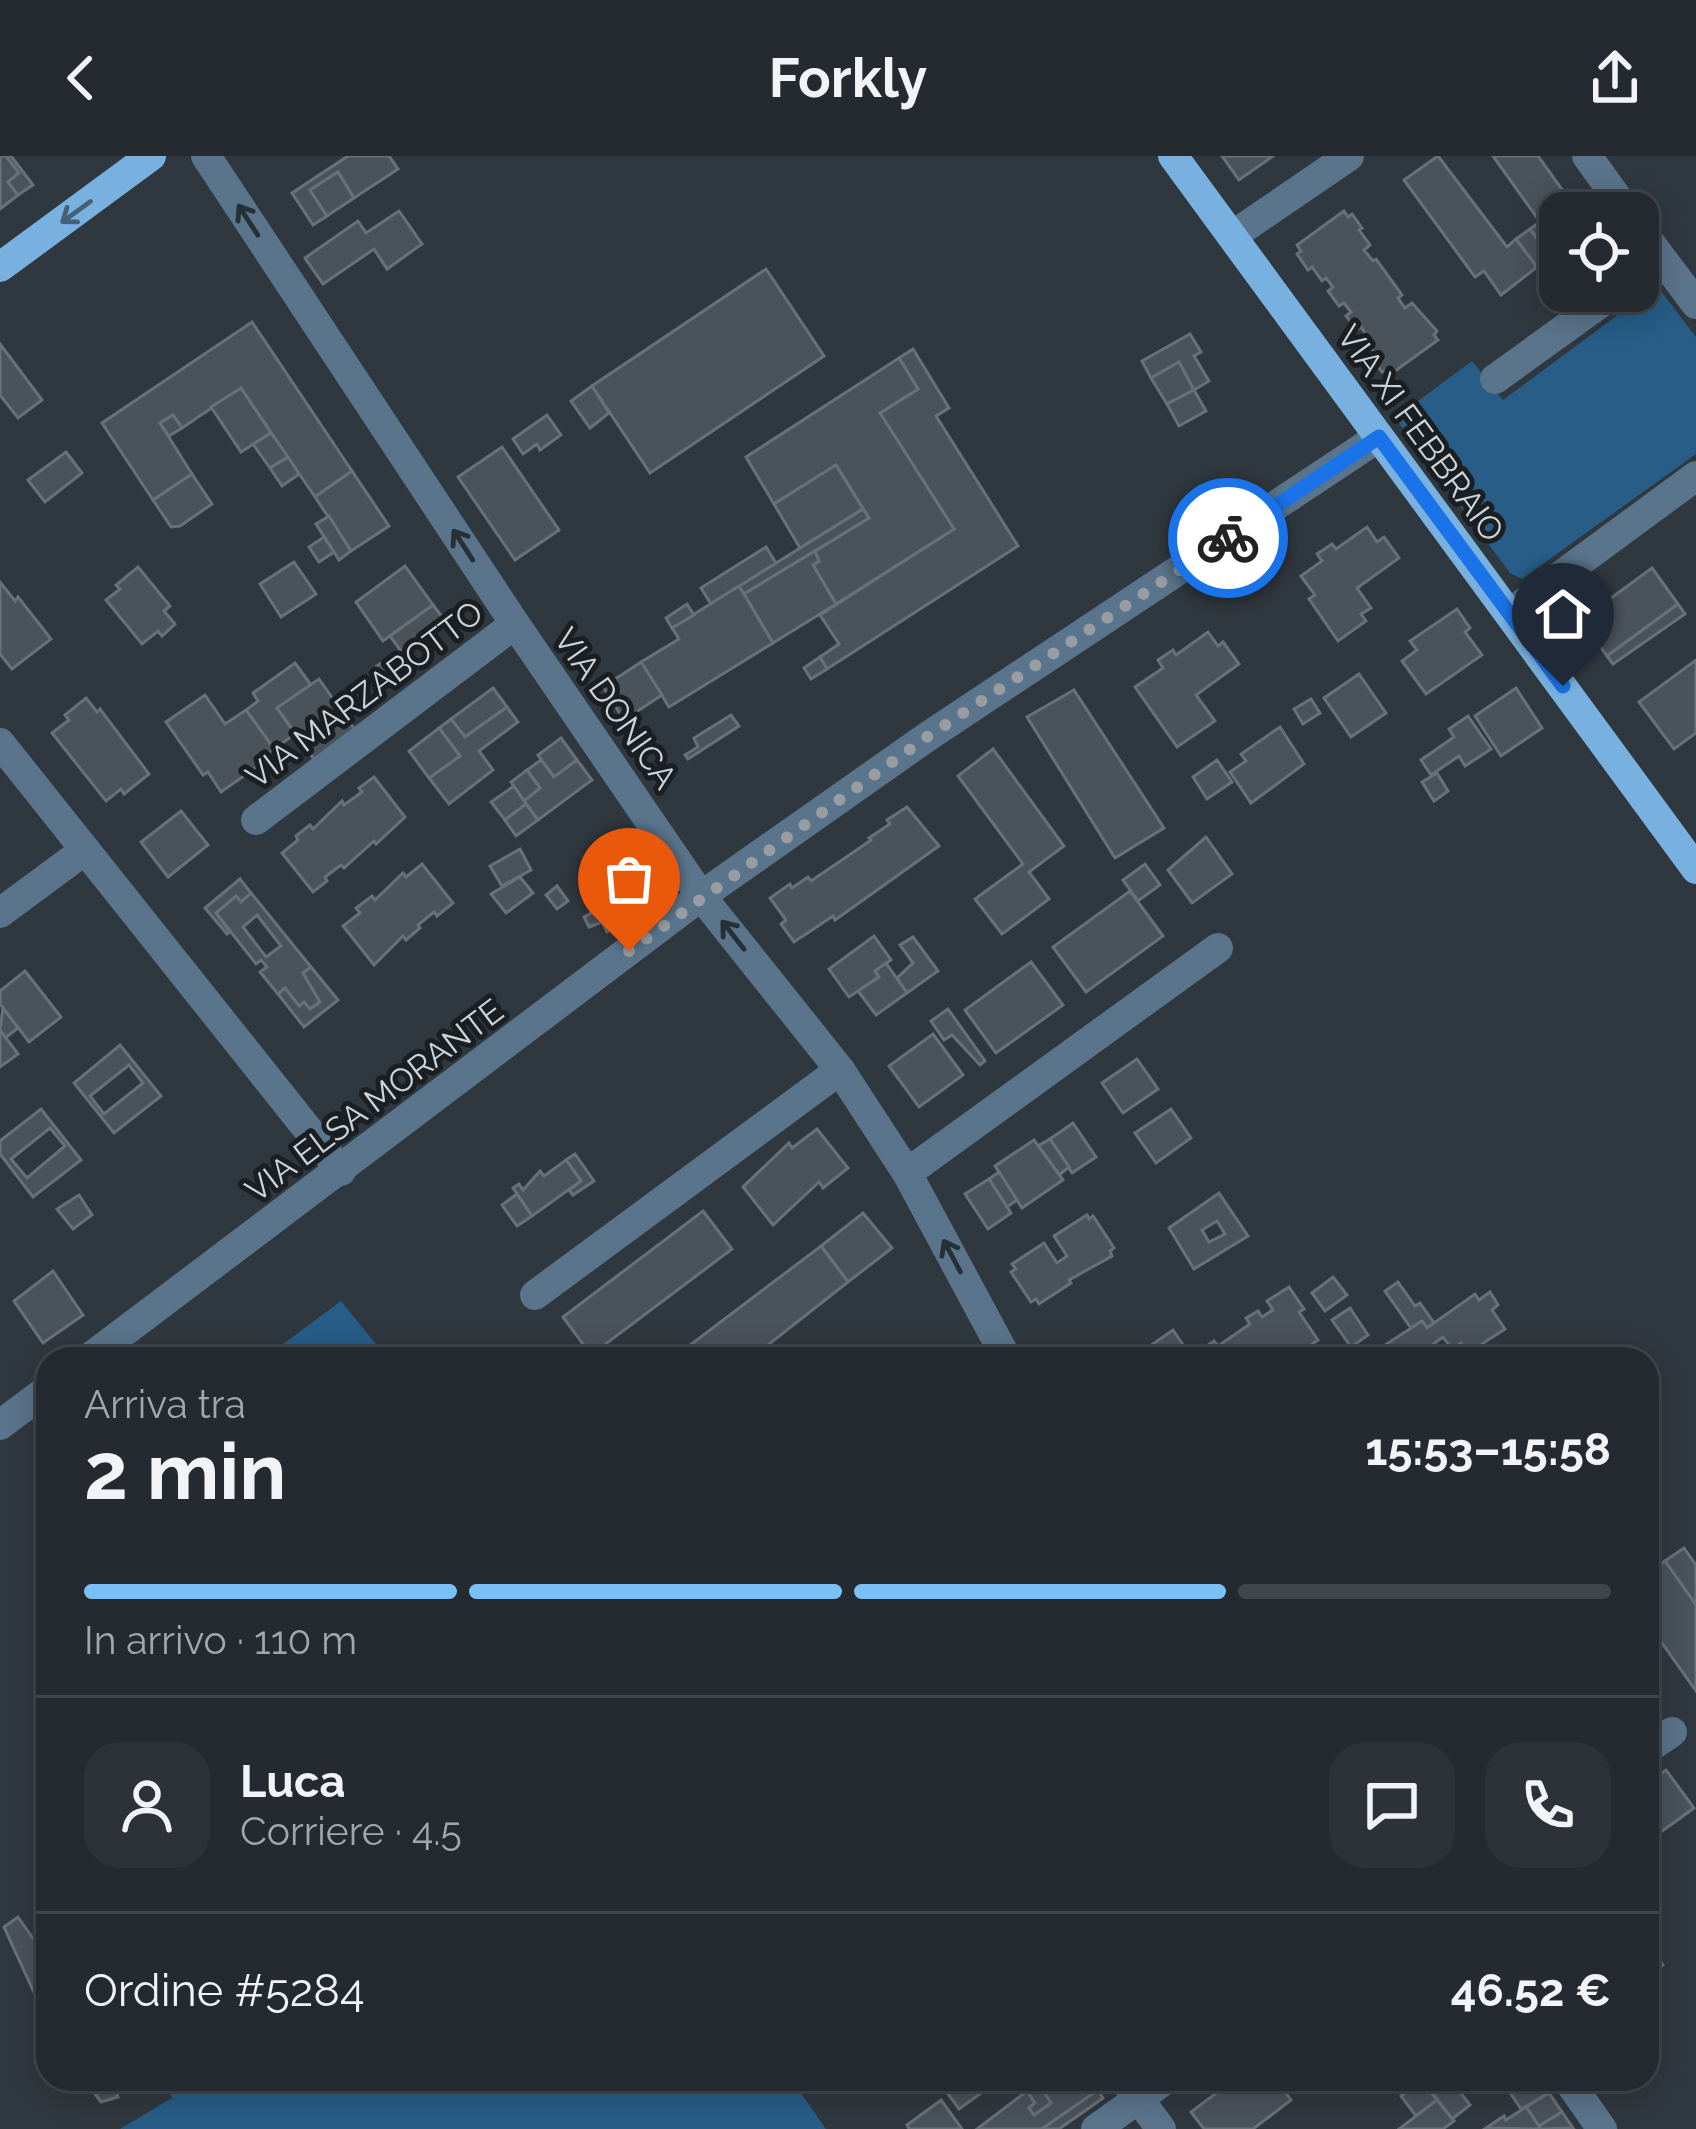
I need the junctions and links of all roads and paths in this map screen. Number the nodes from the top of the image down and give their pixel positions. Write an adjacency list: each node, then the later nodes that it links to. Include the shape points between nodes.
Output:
1 (152, 156): 8 (main road, one-way to 8)
2 (206, 156): 16 (street, VIA DONICA, one-way to 2)
3 (1173, 156): 7 (main road, VIA XI FEBBRAIO)
4 (1348, 156): 7 (street)
5 (1588, 156): 6 (street)
6 (1613, 192)
7 (1232, 236): 13 (main road, VIA XI FEBBRAIO)
8 (0, 267)
9 (1659, 275): 10 (street)
10 (1696, 304)
11 (1588, 312): 12 (street)
12 (1495, 379)
13 (1379, 437): 15 (main road, VIA XI FEBBRAIO); 21 (street, VIA ELSA MORANTE)
14 (1696, 476): 15 (street)
15 (1510, 613): 20 (main road, VIA XI FEBBRAIO)
16 (515, 624): 18 (street, VIA MARZABOTTO); 21 (street, VIA DONICA)
17 (0, 743): 19 (street)
18 (256, 820)
19 (85, 850): 22 (street); 25 (street)
20 (1696, 869)
21 (701, 896): 24 (street, VIA DONICA, one-way to 21); 25 (street, VIA ELSA MORANTE)
22 (0, 913)
23 (1218, 948): 26 (street)
24 (840, 1070): 26 (street, VIA DONICA); 27 (street)
25 (341, 1171): 28 (street, VIA ELSA MORANTE)
26 (907, 1173): 29 (street, VIA DONICA, one-way to 26)
27 (535, 1295)
28 (104, 1347)
29 (1001, 1347)
30 (36, 1398): 31 (street)
31 (0, 1425)
32 (1128, 2091): 35 (street)
33 (1133, 2091): 36 (street)
34 (1575, 2091): 37 (street)
35 (1096, 2129)
36 (1161, 2129)
37 (1602, 2129)

